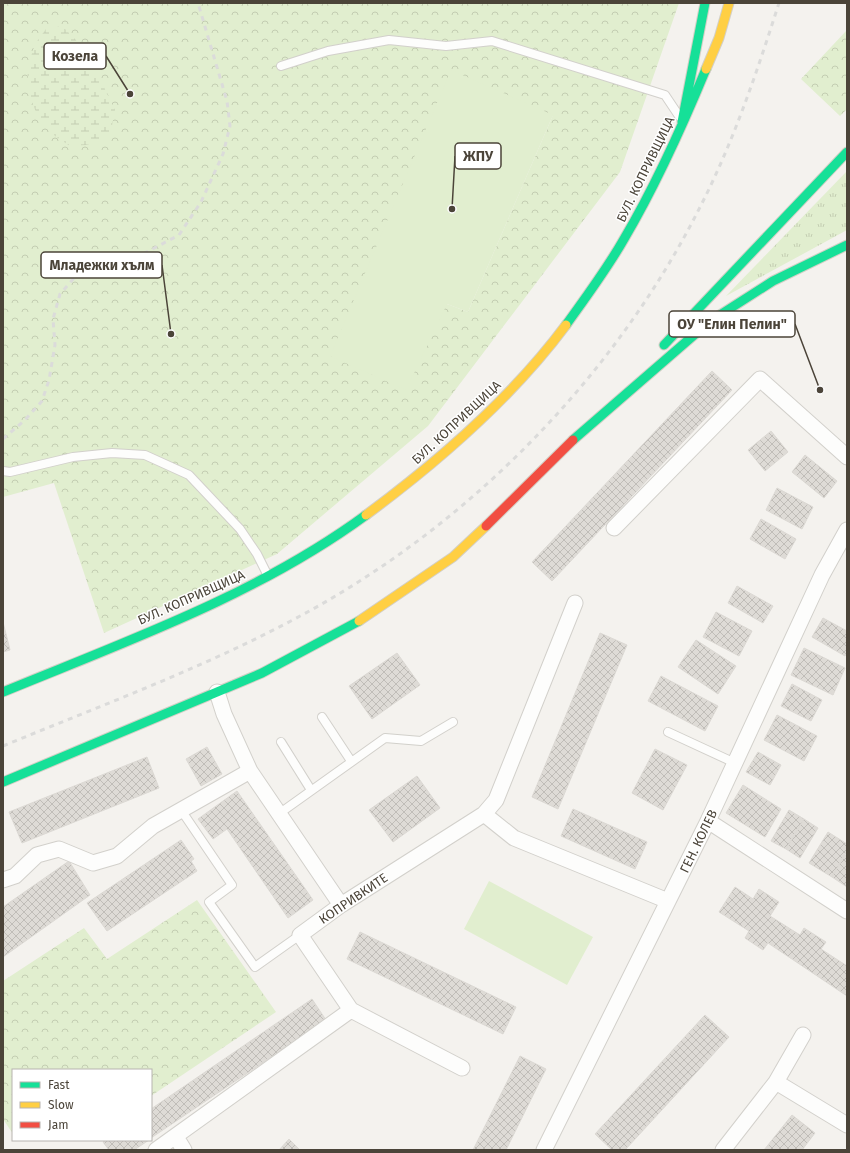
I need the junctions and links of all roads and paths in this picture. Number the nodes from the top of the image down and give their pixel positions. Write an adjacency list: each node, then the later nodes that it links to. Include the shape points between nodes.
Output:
1 (705, 3): 4 (main road)
2 (729, 3): 4 (main road, БУЛ. КОПРИВЩИЦА, via 712,53)
3 (281, 66): 4 (lane, via 328,51 389,40 446,46 492,41 665,95)
4 (682, 122): 14 (main road, БУЛ. КОПРИВЩИЦА, via 659,177 616,255 562,330 514,387 442,456 378,507 310,553)
5 (847, 152): 7 (main road)
6 (847, 245): 9 (main road, via 773,281 709,322)
7 (656, 353)
8 (646, 364): 9 (main road)
9 (576, 437): 17 (main road, via 453,557 413,586 352,626 262,673)
10 (847, 456): 12 (street, via 760,379)
11 (3, 472): 14 (lane, via 81,456 112,453 145,456 189,475 240,529)
12 (614, 528)
13 (847, 530): 23 (street, ГЕН. КОЛЕВ, via 822,575)
14 (268, 576): 16 (main road, БУЛ. КОПРИВЩИЦА, via 195,612)
15 (575, 603): 29 (street, КОПРИВКИТЕ, via 496,800)
16 (3, 692)
17 (217, 692): 24 (street, via 224,714); 25 (main road)
18 (322, 717): 22 (lane)
19 (453, 722): 22 (lane, via 421,741 385,738)
20 (668, 732): 23 (lane)
21 (281, 742): 26 (lane)
22 (351, 761): 26 (lane)
23 (735, 763): 30 (street, ГЕН. КОЛЕВ)
24 (250, 771): 27 (street); 28 (street)
25 (3, 782)
26 (311, 790): 28 (lane)
27 (181, 810): 31 (street, via 153,826 117,856 93,864 59,849 37,855 15,876); 35 (lane, via 232,885 209,902 255,966)
28 (280, 813): 33 (street)
29 (484, 814): 32 (street, via 514,838); 33 (street, КОПРИВКИТЕ)
30 (708, 821): 32 (street, ГЕН. КОЛЕВ); 34 (street)
31 (3, 880)
32 (668, 901): 44 (street, ГЕН. КОЛЕВ)
33 (341, 905): 35 (street, КОПРИВКИТЕ)
34 (847, 912)
35 (300, 935): 36 (street)
36 (351, 1010): 38 (street); 41 (street)
37 (803, 1035): 39 (street)
38 (462, 1068)
39 (776, 1082): 40 (street); 45 (street)
40 (847, 1125)
41 (176, 1136): 42 (street); 43 (street)
42 (156, 1150)
43 (184, 1150)
44 (544, 1150)
45 (723, 1150)

